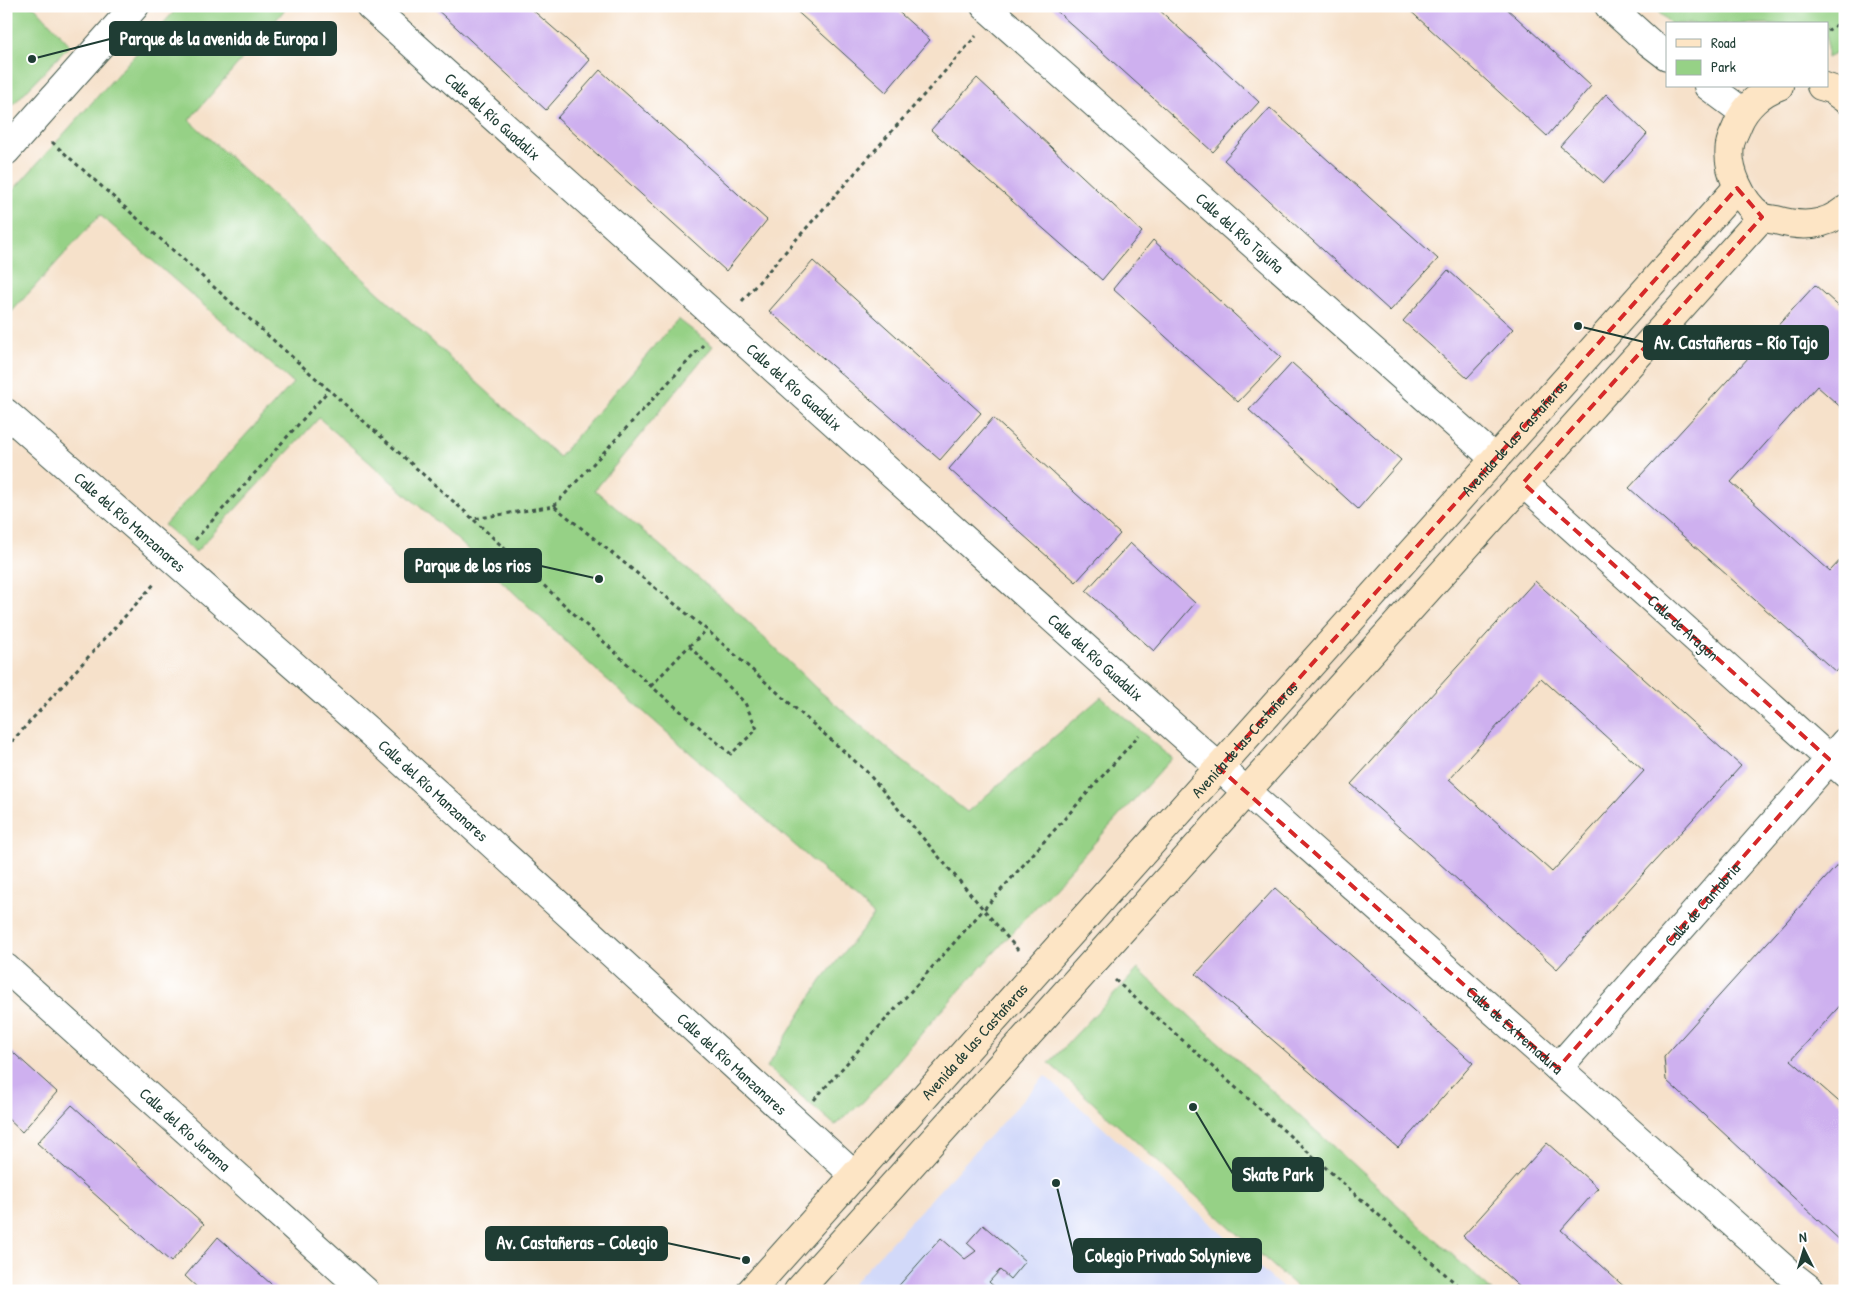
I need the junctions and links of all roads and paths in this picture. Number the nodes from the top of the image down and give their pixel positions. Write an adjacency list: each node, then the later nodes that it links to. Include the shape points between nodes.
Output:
1 (135, 6): 13 (street)
2 (370, 6): 18 (street, Calle del Río Guadalix)
3 (1609, 6): 7 (street)
4 (990, 11): 18 (path); 20 (street, Calle del Río Tajuña)
5 (1845, 19): 6 (path)
6 (1828, 30)
7 (1666, 55)
8 (1711, 88): 12 (street)
9 (1776, 88): 12 (street, via 1751,103)
10 (1828, 88): 11 (street)
11 (1845, 99)
12 (1743, 112): 15 (street, via 1730,146 1732,174)
13 (31, 123): 14 (street); 23 (path)
14 (6, 151)
15 (1737, 188): 17 (street); 20 (street, Avenida de las Castañeras)
16 (1845, 210): 17 (street, via 1823,222 1797,226)
17 (1762, 217): 21 (street)
18 (723, 323): 22 (path); 27 (street, Calle del Río Guadalix)
19 (6, 413): 35 (street, Calle del Río Manzanares, via 372,734)
20 (1495, 459): 29 (street, Avenida de las Castañeras)
21 (1523, 483): 28 (street, Calle de Aragón); 30 (street)
22 (554, 506): 23 (path); 24 (path)
23 (473, 519): 26 (path)
24 (708, 630): 25 (path); 33 (path, via 866,771)
25 (689, 646): 26 (path); 26 (path, via 745,703 757,730 731,754)
26 (651, 686)
27 (1158, 713): 29 (street, Calle del Río Guadalix); 35 (path)
28 (1840, 758): 34 (street, Calle de Cantabria)
29 (1219, 768): 30 (street, Calle de Extremadura); 33 (street, Avenida de las Castañeras)
30 (1246, 792): 31 (street); 34 (street, Calle de Extremadura)
31 (1094, 962): 39 (street); 40 (path)
32 (6, 968): 37 (street, Calle del Río Jarama)
33 (1036, 972): 36 (street, Avenida de las Castañeras)
34 (1558, 1068): 41 (street, Calle de Extremadura)
35 (795, 1121): 36 (street, Calle del Río Manzanares)
36 (854, 1176): 38 (street, Avenida de las Castañeras)
37 (365, 1291)
38 (751, 1291)
39 (798, 1291)
40 (1464, 1291)
41 (1812, 1291)

